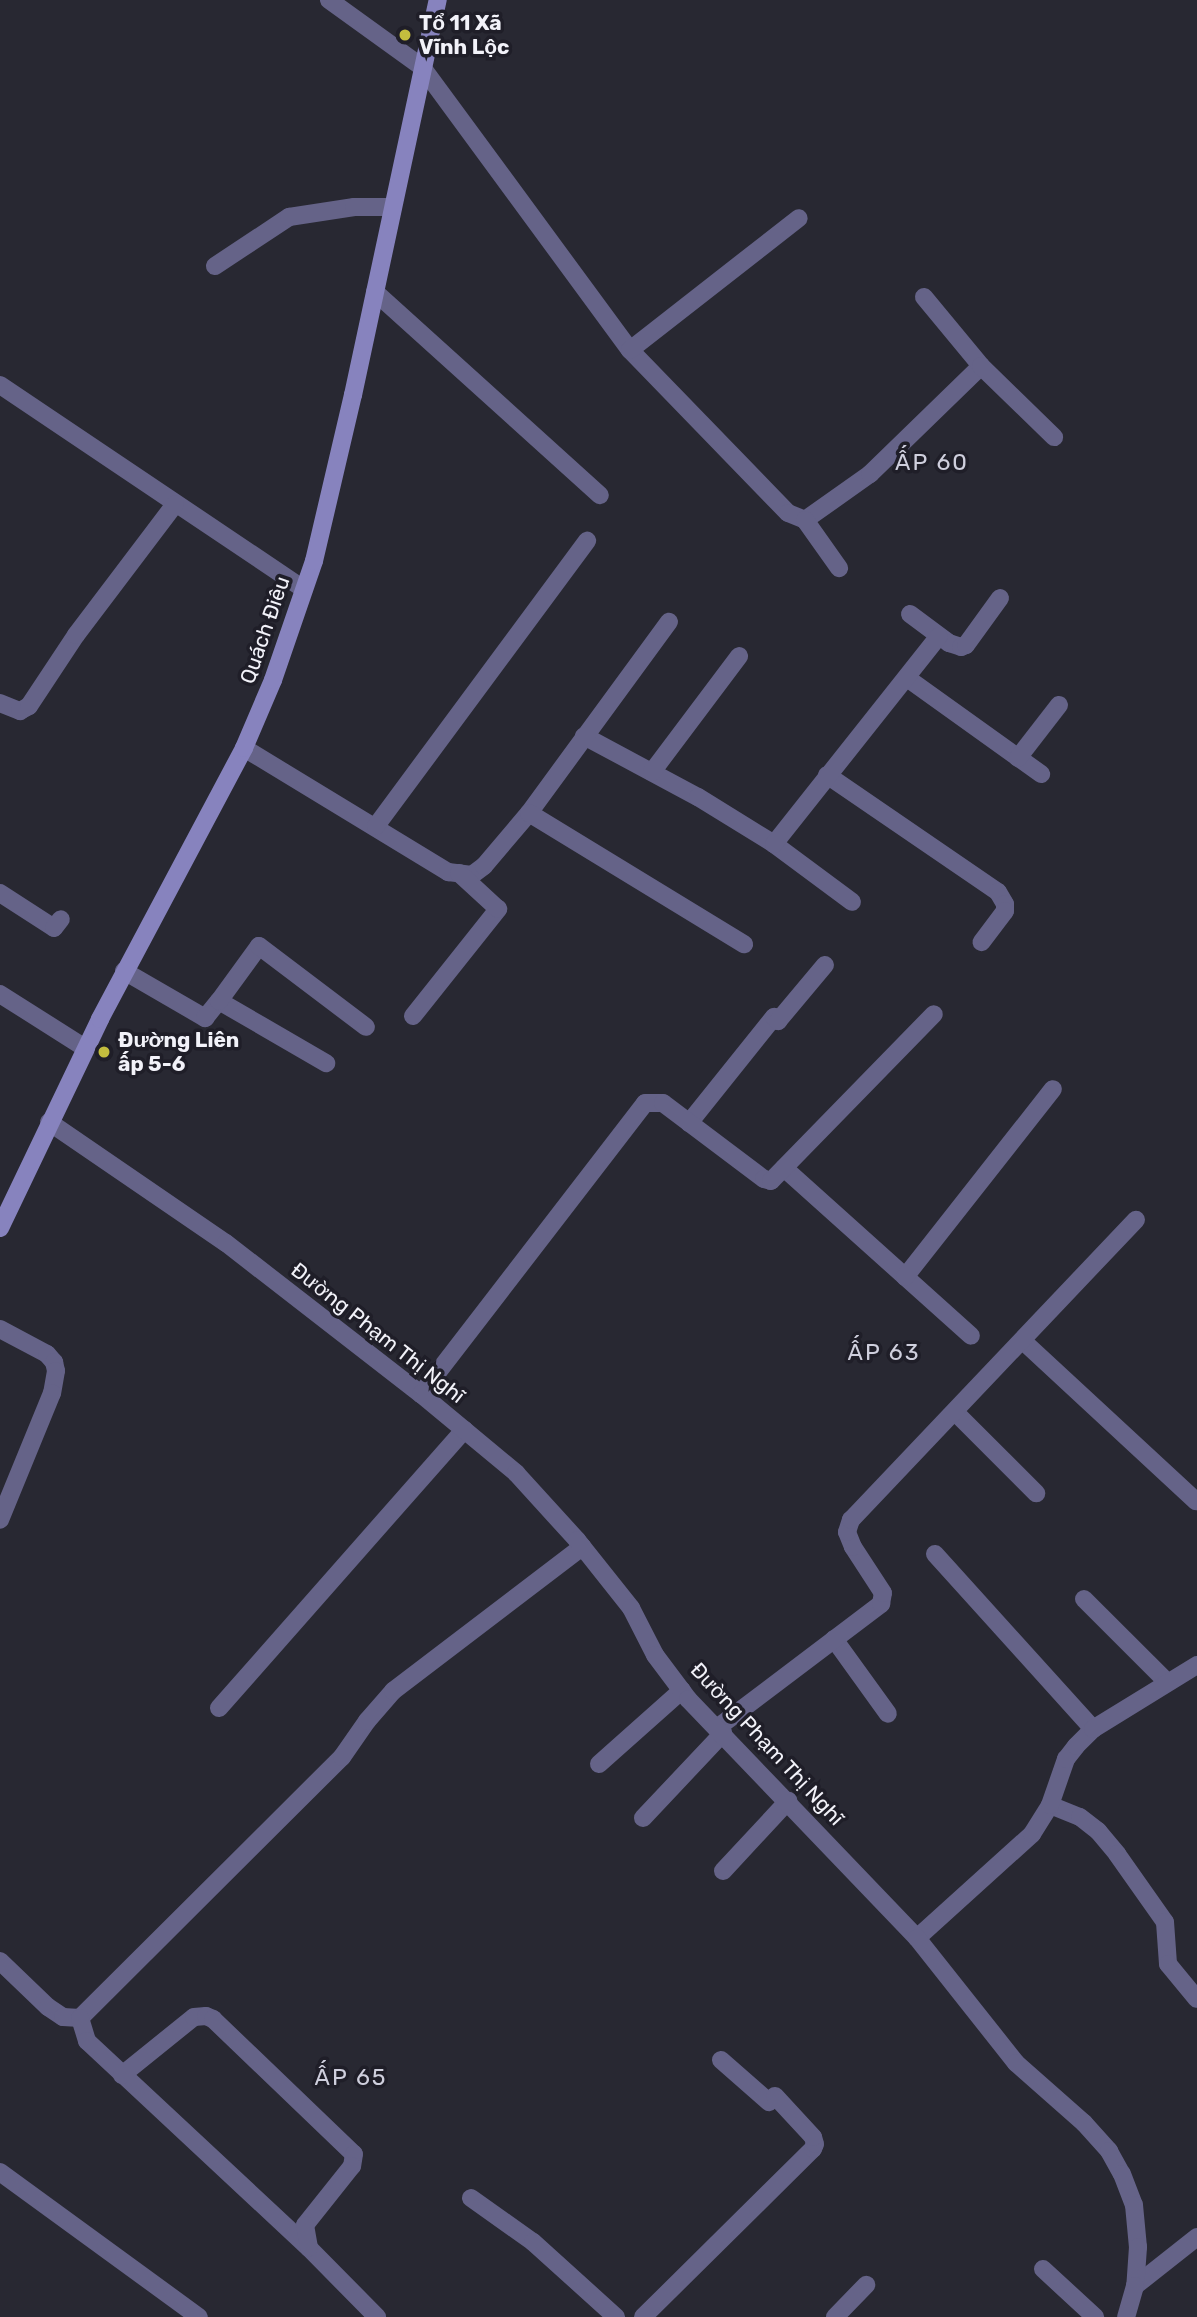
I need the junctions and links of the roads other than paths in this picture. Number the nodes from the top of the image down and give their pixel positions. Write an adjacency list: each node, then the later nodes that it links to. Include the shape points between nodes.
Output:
1 (329, 0): 3 (street)
2 (438, 0): 3 (main road, Quách Điêu)
3 (422, 67): 4 (main road, Quách Điêu); 9 (street)
4 (393, 208): 6 (street, via 354,207 289,217); 7 (main road, Quách Điêu)
5 (799, 218): 9 (street)
6 (215, 267)
7 (375, 292): 13 (street); 18 (main road, Quách Điêu, via 314,561)
8 (924, 298): 10 (street)
9 (630, 350): 15 (street, via 788,513)
10 (981, 366): 12 (street); 15 (street, via 870,474)
11 (0, 385): 14 (street)
12 (1054, 437)
13 (600, 495)
14 (175, 504): 18 (street); 25 (street, via 29,706 20,711)
15 (805, 520): 17 (street)
16 (587, 541): 34 (street)
17 (839, 568)
18 (303, 589): 28 (main road, Quách Điêu, via 273,680)
19 (1000, 598): 22 (street, via 964,647)
20 (910, 614): 22 (street)
21 (669, 622): 27 (street)
22 (939, 636): 24 (street)
23 (738, 656): 30 (street)
24 (907, 678): 29 (street); 32 (street)
25 (0, 703)
26 (1059, 705): 29 (street)
27 (584, 736): 30 (street); 33 (street)
28 (244, 748): 34 (street); 43 (main road, Quách Điêu)
29 (1018, 758): 31 (street)
30 (652, 772): 35 (street)
31 (1041, 774)
32 (827, 775): 35 (street); 40 (street, via 998,892 1005,911)
33 (529, 813): 36 (street, via 484,866 472,875); 41 (street)
34 (376, 826): 36 (street, via 448,872)
35 (774, 844): 38 (street)
36 (459, 873): 47 (street, via 498,909)
37 (0, 892): 39 (street, via 54,928)
38 (852, 902)
39 (61, 919)
40 (982, 942)
41 (744, 944)
42 (825, 965): 53 (street, via 778,1020 774,1017)
43 (124, 971): 45 (street, via 205,1018); 49 (main road, Quách Điêu)
44 (0, 994): 49 (street)
45 (219, 1001): 48 (street, via 259,946); 50 (street)
46 (934, 1014): 54 (street)
47 (413, 1016)
48 (366, 1027)
49 (85, 1048): 52 (main road, Quách Điêu)
50 (326, 1063)
51 (1053, 1089): 57 (street)
52 (49, 1122): 56 (main road, Quách Điêu); 61 (street, Đường Phạm Thị Nghĩ, via 226,1243)
53 (689, 1124): 54 (street, via 766,1180); 61 (street, via 663,1103 645,1103)
54 (784, 1168): 57 (street)
55 (1136, 1220): 60 (street)
56 (1, 1224)
57 (905, 1278): 59 (street)
58 (0, 1329): 66 (street, via 47,1354 56,1371 52,1393)
59 (971, 1336)
60 (1023, 1341): 62 (street); 65 (street)
61 (421, 1394): 63 (street, Đường Phạm Thị Nghĩ)
62 (955, 1412): 64 (street); 70 (street, via 851,1520 847,1532 853,1547 883,1593 881,1604)
63 (464, 1430): 67 (street, Đường Phạm Thị Nghĩ, via 516,1474); 74 (street)
64 (1036, 1493)
65 (1196, 1501)
66 (0, 1520)
67 (582, 1546): 73 (street, Đường Phạm Thị Nghĩ, via 631,1608 655,1655); 86 (street, via 393,1691 342,1757)
68 (935, 1554): 76 (street)
69 (1084, 1599): 72 (street)
70 (834, 1639): 75 (street); 77 (street)
71 (1197, 1665): 72 (street)
72 (1167, 1682): 76 (street)
73 (682, 1690): 77 (street, Đường Phạm Thị Nghĩ); 78 (street)
74 (219, 1708)
75 (888, 1713)
76 (1093, 1729): 80 (street, via 1066,1759)
77 (720, 1730): 79 (street, Đường Phạm Thị Nghĩ); 81 (street)
78 (599, 1764)
79 (788, 1801): 82 (street); 83 (street, Đường Phạm Thị Nghĩ)
80 (1050, 1805): 83 (street, via 1022,1844); 85 (street, via 1080,1817 1117,1854 1165,1922 1167,1964)
81 (643, 1818)
82 (723, 1871)
83 (917, 1938): 95 (street, Đường Phạm Thị Nghĩ, via 1016,2063 1109,2151 1134,2205)
84 (0, 1961): 86 (street, via 48,2007 63,2017)
85 (1197, 1999)
86 (80, 2018): 88 (street, via 87,2041)
87 (721, 2060): 99 (street, via 772,2099 815,2144)
88 (122, 2075): 92 (street); 92 (street, via 194,2017 213,2020 354,2154 352,2166 306,2225)
89 (0, 2172): 96 (street)
90 (471, 2198): 98 (street, via 533,2242)
91 (1197, 2237): 95 (street)
92 (309, 2248): 97 (street)
93 (1043, 2269): 101 (street)
94 (866, 2285): 100 (street)
95 (1135, 2286): 102 (street, Đường Phạm Thị Nghĩ)
96 (199, 2317)
97 (377, 2317)
98 (616, 2317)
99 (643, 2317)
100 (835, 2317)
101 (1095, 2317)
102 (1126, 2317)

